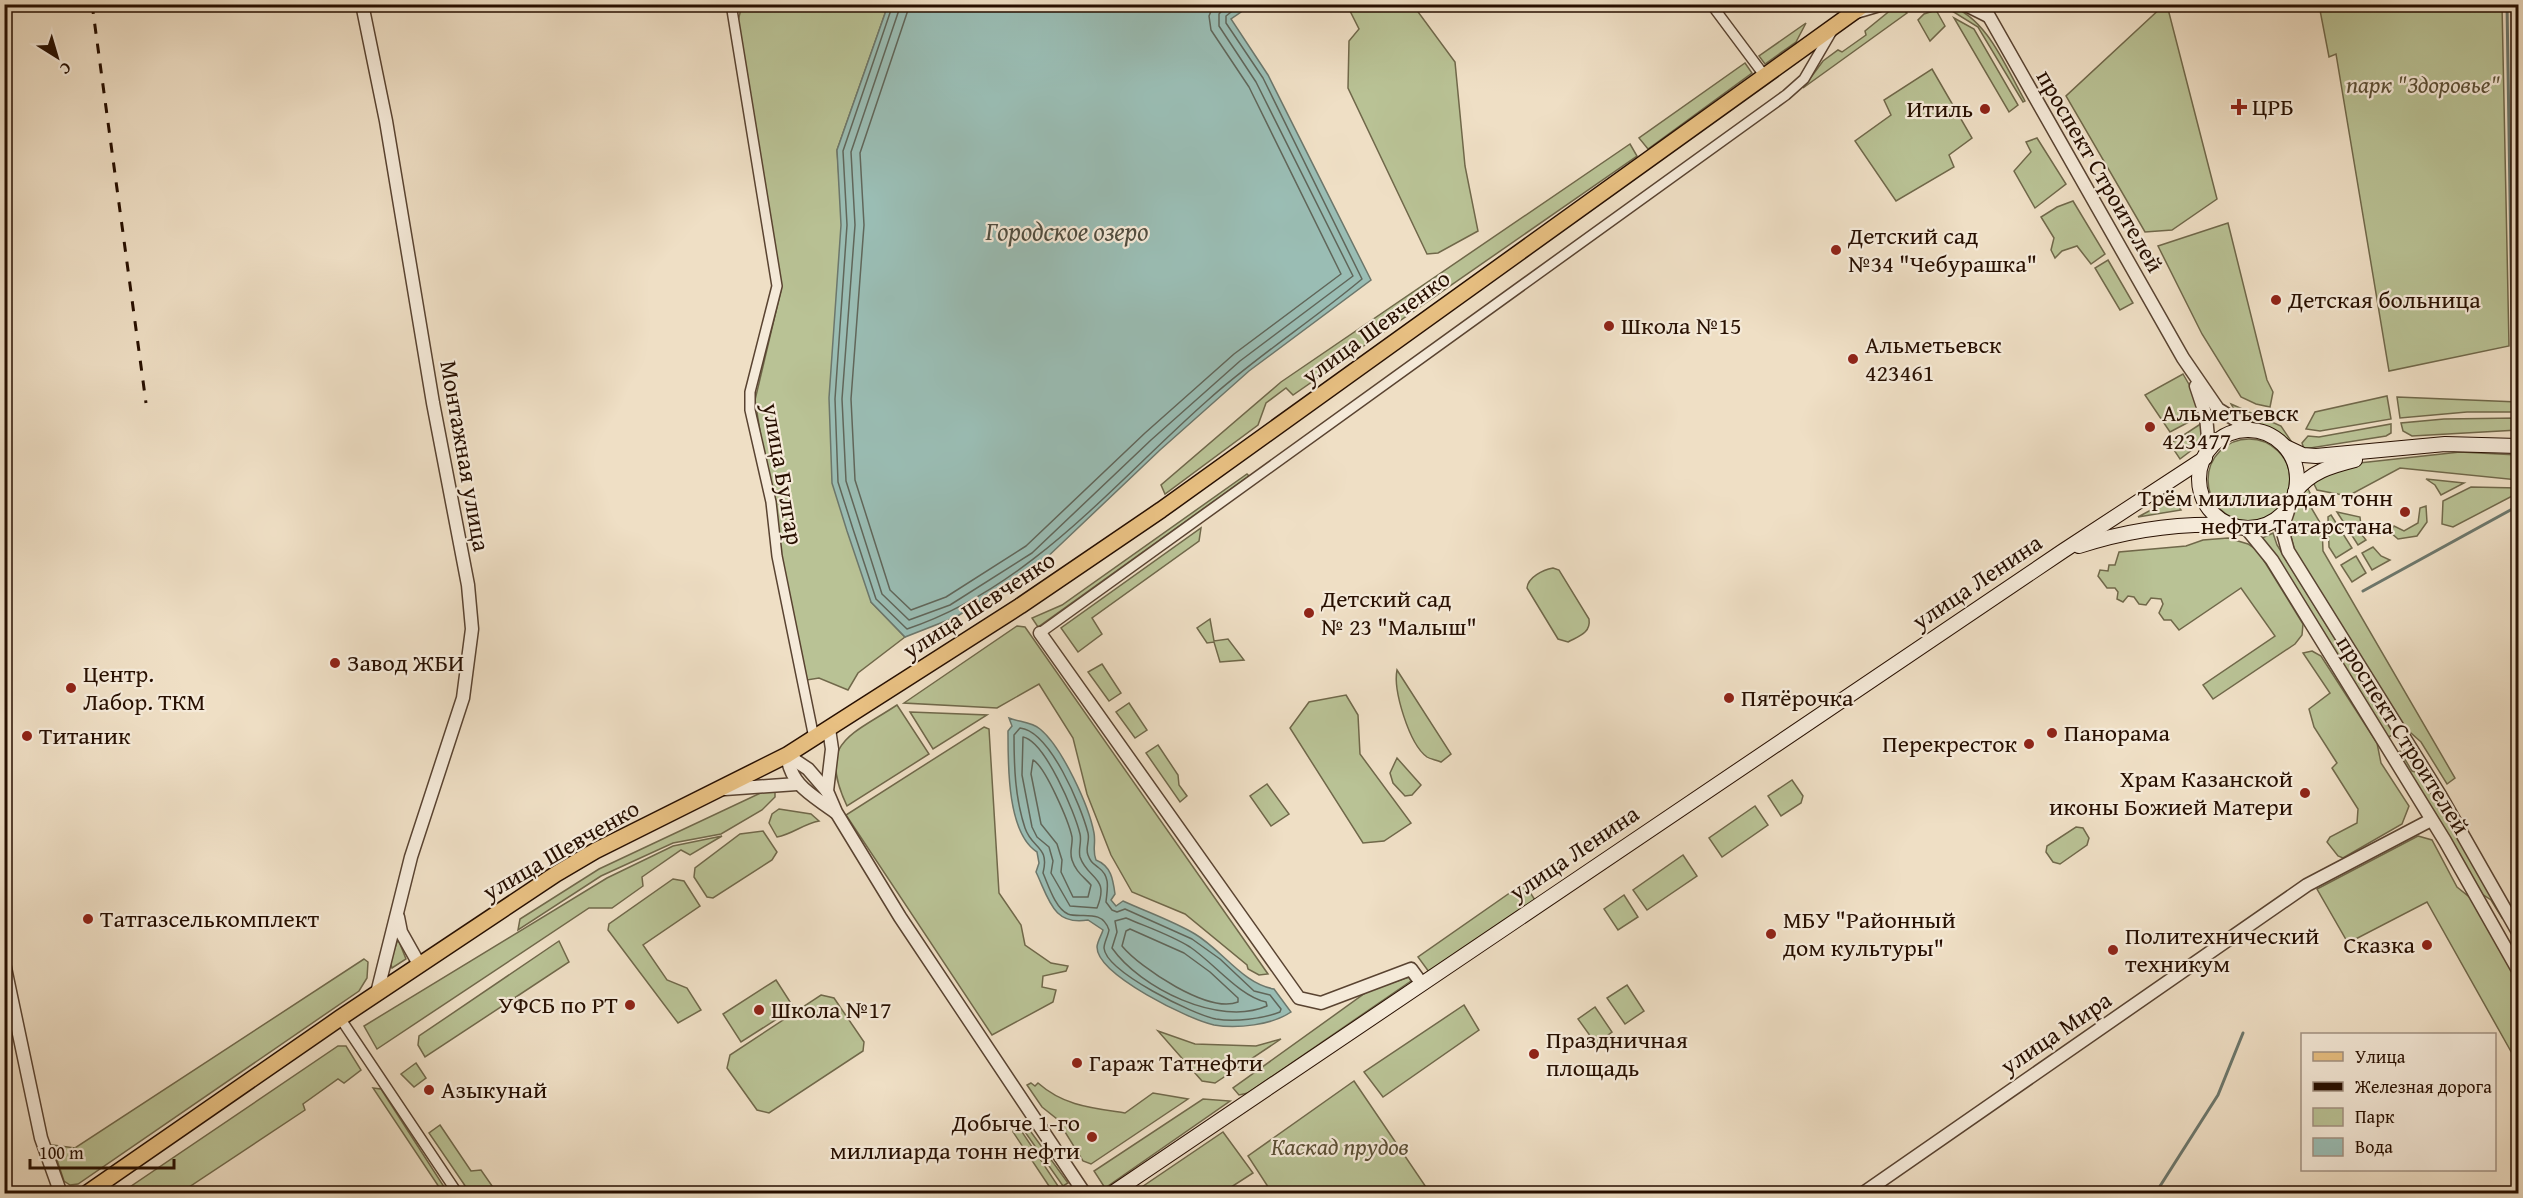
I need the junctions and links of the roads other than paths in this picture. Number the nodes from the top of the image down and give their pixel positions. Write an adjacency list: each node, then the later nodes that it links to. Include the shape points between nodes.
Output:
1 (362, 4): 31 (street, Монтажная улица, via 468,585 472,629 463,698)
2 (731, 4): 22 (street, улица Булгар, via 777,286 750,392 750,410)
3 (1711, 4): 9 (street)
4 (1883, 4): 6 (street)
5 (1964, 4): 7 (street)
6 (1860, 8): 8 (main road, улица Шевченко)
7 (1985, 10): 10 (street, проспект Строителей)
8 (1834, 26): 9 (main road, улица Шевченко); 20 (street, via 1804,79 1786,95)
9 (1764, 75): 21 (main road, улица Шевченко, via 1161,510)
10 (2183, 358): 11 (street, проспект Строителей, via 2218,409); 15 (street, проспект Строителей, via 2206,416)
11 (2252, 430): 12 (main road); 15 (main road, via 2223,437)
12 (2282, 444): 14 (main road, via 2289,450 2316,456); 16 (main road, via 2296,471)
13 (2518, 446): 14 (main road, via 2445,444)
14 (2402, 448): 16 (main road, via 2328,467 2302,482)
15 (2207, 453): 17 (main road, via 2199,480 2200,493 2212,512); 19 (main road, улица Ленина)
16 (2292, 498): 18 (main road, via 2277,518 2262,526); 23 (street, проспект Строителей, via 2282,529 2288,551)
17 (2230, 525): 18 (main road); 19 (main road, улица Ленина, via 2189,524 2118,534)
18 (2246, 528): 24 (street, проспект Строителей, via 2272,560)
19 (2063, 551): 37 (main road, улица Ленина)
20 (1040, 633): 37 (street, via 1299,998 1321,1003 1411,969)
21 (829, 729): 22 (main road, улица Шевченко); 28 (street, via 832,748)
22 (814, 738): 25 (main road, улица Шевченко)
23 (2404, 738): 24 (street); 32 (street, проспект Строителей)
24 (2386, 749): 30 (street, проспект Строителей)
25 (787, 755): 26 (street, via 789,772); 27 (main road, улица Шевченко); 28 (street, via 808,769)
26 (797, 784): 27 (street); 29 (street)
27 (718, 789): 35 (main road, улица Шевченко, via 580,859)
28 (827, 791): 29 (street)
29 (836, 812): 43 (street, via 900,917)
30 (2431, 820): 33 (street, проспект Строителей); 45 (street, улица Мира, via 2307,885)
31 (397, 909): 35 (street, Монтажная улица, via 401,932); 38 (street, Монтажная улица)
32 (2516, 928): 33 (street)
33 (2497, 932): 36 (street, проспект Строителей)
34 (4, 963): 40 (street, via 42,1138)
35 (419, 964): 38 (main road, улица Шевченко)
36 (2518, 970)
37 (1422, 984): 44 (main road, улица Ленина)
38 (377, 993): 39 (main road, улица Шевченко)
39 (340, 1018): 41 (main road, улица Шевченко); 42 (street)
40 (61, 1194)
41 (86, 1194)
42 (458, 1194)
43 (1085, 1194)
44 (1111, 1194)
45 (1862, 1194)

